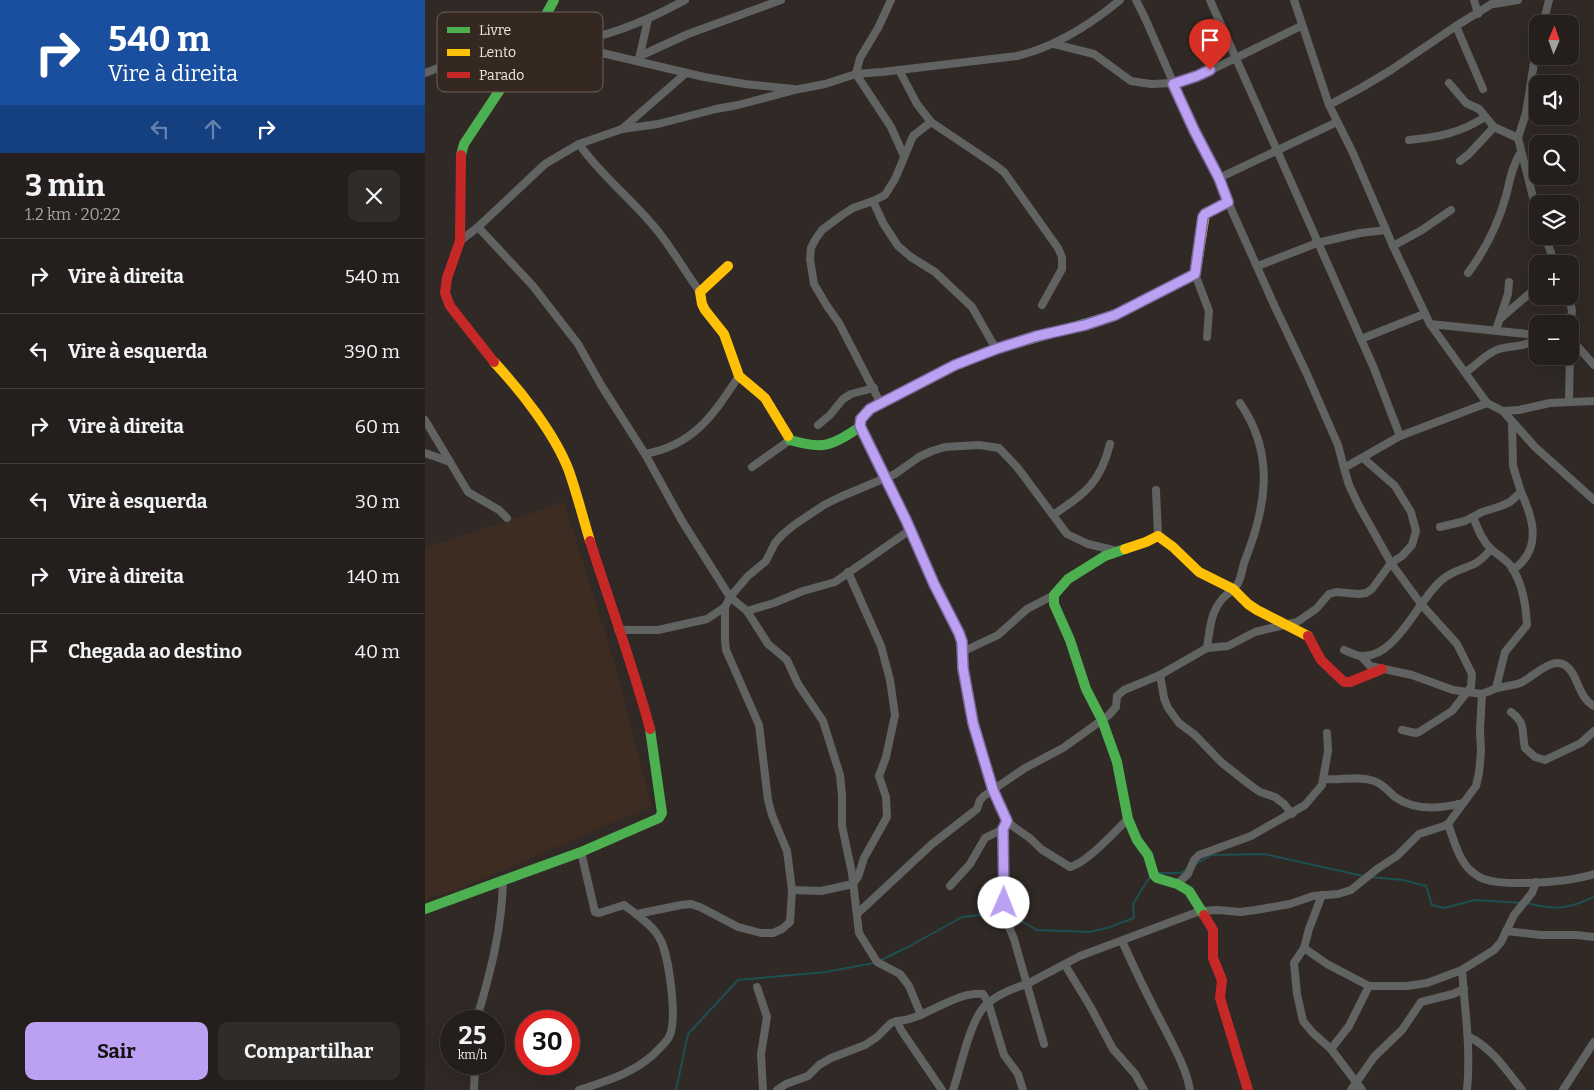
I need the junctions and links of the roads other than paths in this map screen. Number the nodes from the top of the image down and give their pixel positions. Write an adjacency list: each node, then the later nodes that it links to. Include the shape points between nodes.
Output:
1 (554, 0): 13 (street)
2 (685, 0): 16 (street)
3 (781, 0): 23 (street, via 688,34)
4 (891, 0): 29 (street, via 860,58)
5 (1120, 0): 20 (street)
6 (1136, 0): 31 (street)
7 (1210, 0): 22 (street)
8 (1294, 0): 17 (street)
9 (1474, 0): 14 (street)
10 (1518, 0): 12 (street)
11 (1549, 0): 15 (street)
12 (1496, 2): 14 (street)
13 (547, 12)
14 (1477, 14): 18 (street)
15 (1545, 15)
16 (647, 19): 19 (street); 23 (street)
17 (1301, 26): 22 (street); 35 (street)
18 (1456, 26): 32 (street); 35 (street, via 1391,70)
19 (603, 37)
20 (1054, 44): 26 (street, via 1017,56); 31 (street, via 1094,54 1131,81)
21 (603, 52): 23 (street)
22 (1236, 57): 31 (street); 44 (street)
23 (639, 59): 28 (street)
24 (1534, 65): 41 (street, via 1526,113)
25 (437, 68): 27 (street)
26 (899, 70): 29 (street); 37 (street)
27 (425, 73)
28 (686, 73): 33 (street, via 745,84); 40 (street)
29 (856, 74): 33 (street); 46 (street, via 891,127)
30 (1449, 83): 36 (street, via 1466,103 1479,109)
31 (1173, 84): 48 (street)
32 (1483, 88)
33 (799, 89): 40 (street, via 739,106)
34 (498, 92): 55 (street, via 460,157)
35 (1329, 105): 38 (street)
36 (1485, 117): 39 (street); 42 (street, via 1454,133)
37 (931, 122): 46 (street, via 913,136); 65 (street, via 1004,172 1058,248 1062,269)
38 (1337, 122): 44 (street); 54 (street)
39 (1494, 127): 41 (street); 47 (street)
40 (622, 130): 43 (street)
41 (1518, 138): 45 (street)
42 (1409, 140)
43 (579, 144): 53 (street, via 545,164); 63 (street, via 668,244)
44 (1276, 151): 48 (street); 56 (street)
45 (1521, 152): 49 (street); 60 (street, via 1513,166 1506,196 1487,244)
46 (904, 156): 50 (street, via 890,188 885,195)
47 (1460, 160)
48 (1219, 178): 51 (street)
49 (1532, 195)
50 (873, 201): 75 (street, via 898,246 935,272 972,307); 80 (street, via 853,208 822,230 811,248 810,259 815,284)
51 (1228, 202): 59 (street); 61 (street, via 1203,217)
52 (1451, 210): 57 (street)
53 (478, 227): 55 (street); 95 (street, via 562,322)
54 (1386, 230): 56 (street); 57 (street)
55 (460, 241): 123 (street, via 447,278 445,293 450,306 526,399 561,452)
56 (1317, 243): 59 (street); 72 (street)
57 (1393, 246): 66 (street)
58 (728, 266): 63 (street)
59 (1258, 266): 99 (street, via 1335,439)
60 (1468, 272)
61 (1195, 274): 71 (street, via 1209,311); 75 (street, via 1115,315)
62 (1509, 282): 67 (street)
63 (700, 292): 79 (street, via 705,310 724,334)
64 (1529, 293): 67 (street)
65 (1042, 305)
66 (1424, 314): 68 (street); 72 (street)
67 (1500, 319): 69 (street)
68 (1430, 324): 69 (street); 78 (street)
69 (1496, 330): 70 (street)
70 (1529, 336)
71 (1207, 337)
72 (1361, 339): 91 (street)
73 (1529, 342): 78 (street, via 1522,347 1499,349)
74 (1579, 347): 77 (street)
75 (996, 349): 85 (street, via 955,365)
76 (1570, 365): 81 (street)
77 (1594, 365)
78 (1466, 372): 84 (street)
79 (739, 376): 92 (street, via 765,398); 95 (street, via 694,434 672,447)
80 (874, 388): 85 (street); 89 (street, via 843,399)
81 (1569, 401): 82 (street); 86 (street)
82 (1594, 402)
83 (1240, 403): 116 (street, via 1262,451 1264,471 1260,517 1250,551)
84 (1487, 403): 86 (street); 91 (street)
85 (881, 404): 90 (street, via 863,415)
86 (1503, 411): 88 (street)
87 (425, 420): 97 (street)
88 (1512, 422): 102 (street, via 1513,466); 103 (street, via 1535,447)
89 (818, 425)
90 (860, 426): 92 (street, via 829,446 819,448); 100 (street)
91 (1400, 436): 96 (street)
92 (790, 440): 98 (street)
93 (1110, 444): 105 (street, via 1102,471 1095,481 1081,497)
94 (425, 453): 97 (street)
95 (645, 454): 118 (street)
96 (1363, 458): 99 (street); 113 (street, via 1395,486 1414,522 1416,531 1412,545)
97 (451, 462): 107 (street, via 468,492)
98 (752, 467)
99 (1344, 468): 113 (street, via 1359,506)
100 (885, 479): 105 (street, via 932,451 957,446 996,446 1017,467); 109 (street); 118 (street, via 839,497 794,525 775,544 766,561)
101 (1156, 490): 110 (street)
102 (1521, 492): 106 (street, via 1510,502); 114 (street, via 1533,520 1533,536 1525,560)
103 (1591, 493): 104 (street)
104 (1594, 500)
105 (1053, 515): 112 (street, via 1072,538)
106 (1473, 517): 108 (street); 111 (street)
107 (507, 518)
108 (1441, 527)
109 (910, 530): 115 (street); 126 (street, via 959,633)
110 (1158, 536): 112 (street); 116 (street, via 1199,572)
111 (1491, 549): 114 (street); 119 (street, via 1476,564 1443,578)
112 (1117, 551): 117 (street, via 1068,579)
113 (1391, 563): 119 (street); 122 (street, via 1372,589 1329,594 1304,618)
114 (1513, 570): 130 (street, via 1527,624 1505,652)
115 (848, 572): 121 (street, via 835,582); 151 (street, via 881,646 895,715 879,776 886,797 887,817)
116 (1233, 589): 122 (street, via 1257,610); 124 (street, via 1212,615)
117 (1054, 595): 126 (street, via 1027,609 998,635); 135 (street, via 1054,604 1086,689)
118 (730, 597): 120 (street); 121 (street)
119 (1421, 604): 127 (street, via 1391,644); 131 (street, via 1465,656 1473,680)
120 (725, 607): 123 (street, via 707,619 658,630); 154 (street, via 727,650 759,725 768,800 786,848)
121 (747, 611): 151 (street, via 768,644 787,660 798,684 823,722 839,776 842,826)
122 (1286, 624): 124 (street, via 1255,632 1228,646); 128 (street, via 1308,636 1321,660 1344,682)
123 (618, 630): 147 (street, via 652,736 662,814)
124 (1207, 648): 129 (street)
125 (1344, 650): 127 (street)
126 (963, 652): 140 (street, via 973,723)
127 (1363, 656): 128 (street, via 1370,666)
128 (1381, 669): 131 (street)
129 (1160, 675): 135 (street, via 1123,690 1117,696 1114,710); 142 (street, via 1164,698 1179,723 1221,762 1260,792 1284,804)
130 (1496, 688): 132 (street); 133 (street, via 1522,682 1543,668 1558,663 1571,670 1585,699)
131 (1468, 693): 132 (street); 136 (street, via 1452,711 1423,730)
132 (1482, 694): 141 (street, via 1479,773 1476,786)
133 (1594, 706)
134 (1511, 712): 137 (street, via 1523,727 1525,748 1540,760 1581,743)
135 (1102, 720): 140 (street); 143 (street, via 1119,767)
136 (1401, 730)
137 (1594, 732)
138 (1327, 733): 139 (street)
139 (1324, 779): 141 (street, via 1375,781 1408,804 1424,808); 142 (street, via 1314,795)
140 (993, 790): 144 (street); 158 (street, via 980,800 977,809 932,844)
141 (1462, 803): 145 (street)
142 (1293, 814): 152 (street, via 1251,836 1199,855)
143 (1128, 819): 144 (street, via 1091,854 1070,867 1041,849); 152 (street, via 1151,861 1154,875)
144 (1007, 821): 146 (street)
145 (1448, 824): 150 (street, via 1462,860 1481,879); 155 (street, via 1419,834 1397,856 1351,890)
146 (1003, 829): 153 (street, via 985,838 970,864); 166 (street, via 1004,915)
147 (581, 852): 149 (street); 159 (street, via 595,912 624,905)
148 (1594, 874): 150 (street)
149 (503, 881): 156 (street); 171 (street, via 495,949)
150 (1537, 882): 160 (street, via 1513,915)
151 (853, 884): 154 (street, via 821,891); 158 (street)
152 (1177, 884): 157 (street, via 1189,891)
153 (950, 886)
154 (792, 890): 159 (street, via 789,922 773,933 738,927 691,904)
155 (1322, 896): 157 (street, via 1240,912); 163 (street)
156 (425, 909)
157 (1200, 911): 162 (street); 189 (street, via 1213,930 1213,958 1222,980 1220,998)
158 (858, 913): 172 (street, via 861,937 881,966 900,974 909,986)
159 (637, 914): 181 (street, via 661,941 670,977 671,1032 643,1064 623,1075)
160 (1506, 931): 161 (street, via 1541,936); 165 (street, via 1494,950)
161 (1594, 937)
162 (1122, 941): 164 (street); 188 (street, via 1177,1051)
163 (1304, 948): 167 (street); 177 (street, via 1294,963 1303,1021)
164 (1065, 965): 166 (street); 187 (street, via 1113,1049)
165 (1462, 970): 167 (street, via 1427,983); 169 (street)
166 (1027, 984): 170 (street); 176 (street)
167 (1369, 986): 177 (street, via 1349,1026)
168 (757, 987): 182 (street, via 767,1017 761,1054)
169 (1463, 989): 174 (street); 179 (street, via 1421,1002 1399,1034 1374,1057)
170 (989, 1002): 172 (street, via 983,994 973,995); 185 (street, via 970,1031); 186 (street, via 1004,1055 1019,1074)
171 (480, 1010)
172 (921, 1015): 173 (street)
173 (897, 1021): 183 (street, via 865,1045 831,1058 808,1076); 184 (street)
174 (1469, 1037): 192 (street); 193 (street, via 1491,1053)
175 (1594, 1042): 194 (street)
176 (1043, 1044)
177 (1331, 1049): 179 (street)
178 (475, 1075): 180 (street)
179 (1355, 1082): 190 (street); 191 (street)
180 (474, 1090)
181 (579, 1090)
182 (763, 1090)
183 (777, 1090)
184 (942, 1090)
185 (953, 1090)
186 (1023, 1090)
187 (1144, 1090)
188 (1190, 1090)
189 (1248, 1090)
190 (1351, 1090)
191 (1362, 1090)
192 (1467, 1090)
193 (1522, 1090)
194 (1563, 1090)

